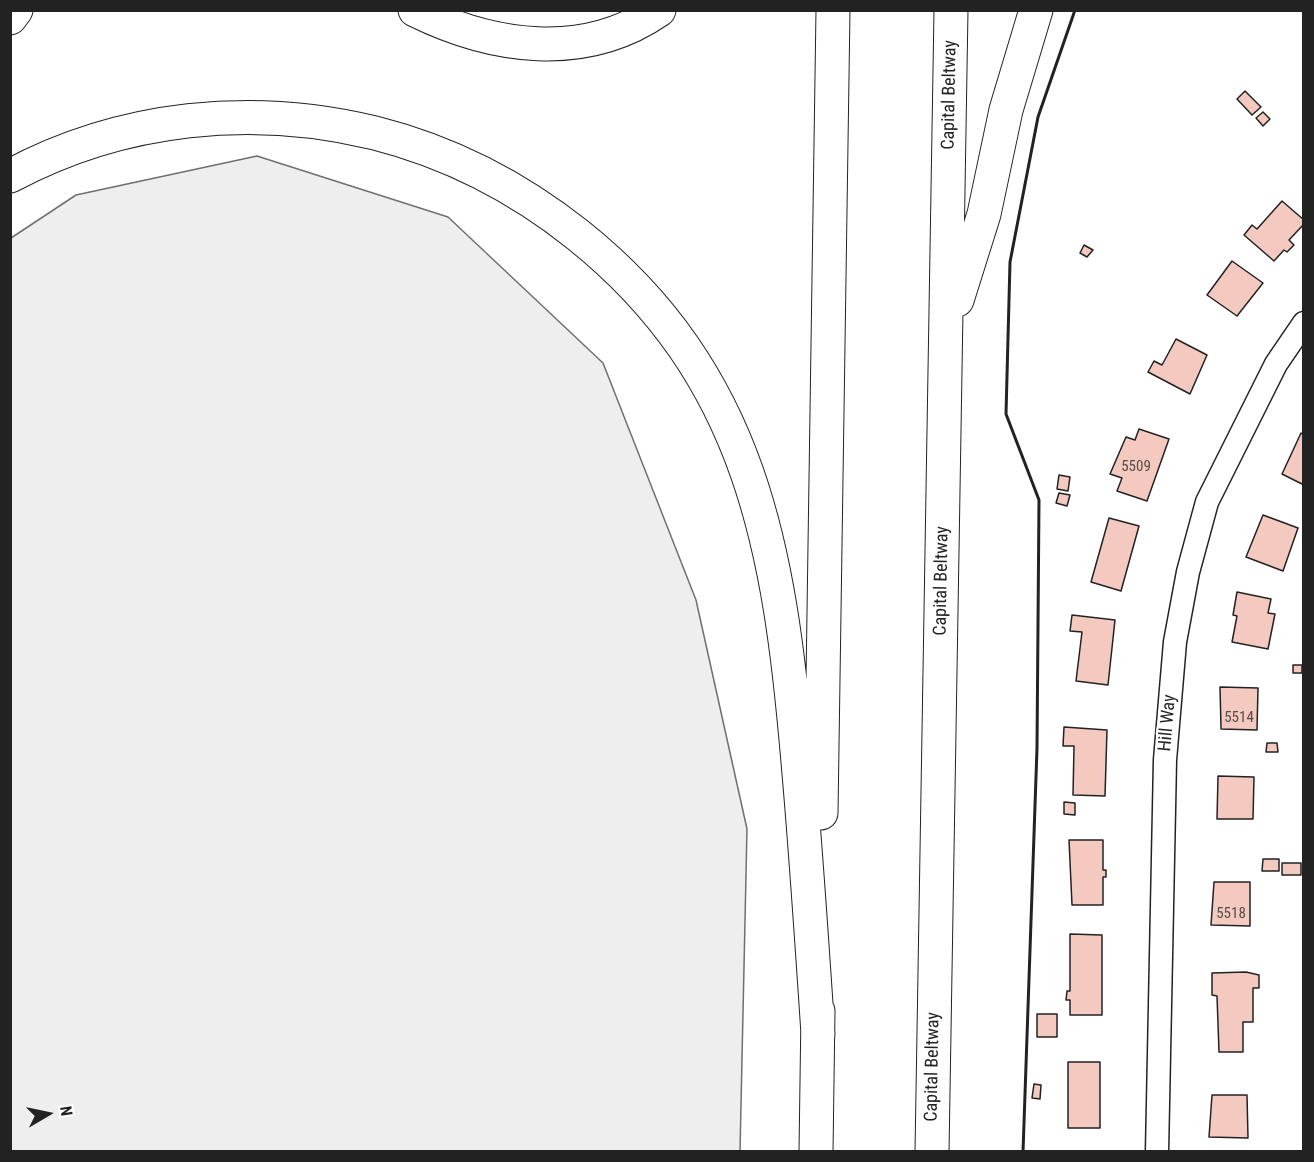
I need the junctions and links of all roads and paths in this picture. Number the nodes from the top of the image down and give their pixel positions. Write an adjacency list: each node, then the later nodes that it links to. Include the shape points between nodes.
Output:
1 (16, 10): 7 (highway)
2 (415, 10): 3 (highway, via 445,25 492,40 535,45 576,44 617,32)
3 (659, 10)
4 (834, 10): 11 (highway)
5 (951, 10): 10 (highway, Capital Beltway)
6 (1036, 10): 10 (highway, via 1006,110 984,214)
7 (10, 18)
8 (10, 176): 11 (highway, via 82,144 137,129 193,120 276,117 336,124 394,138 451,158 505,185 549,212 636,286 671,327 730,425 753,482 769,544 789,657)
9 (1304, 322): 14 (street, Hill Way, via 1276,364 1207,501 1175,642 1165,760)
10 (947, 333): 13 (highway, Capital Beltway)
11 (818, 1034): 12 (highway)
12 (816, 1152)
13 (932, 1152)
14 (1157, 1152)

